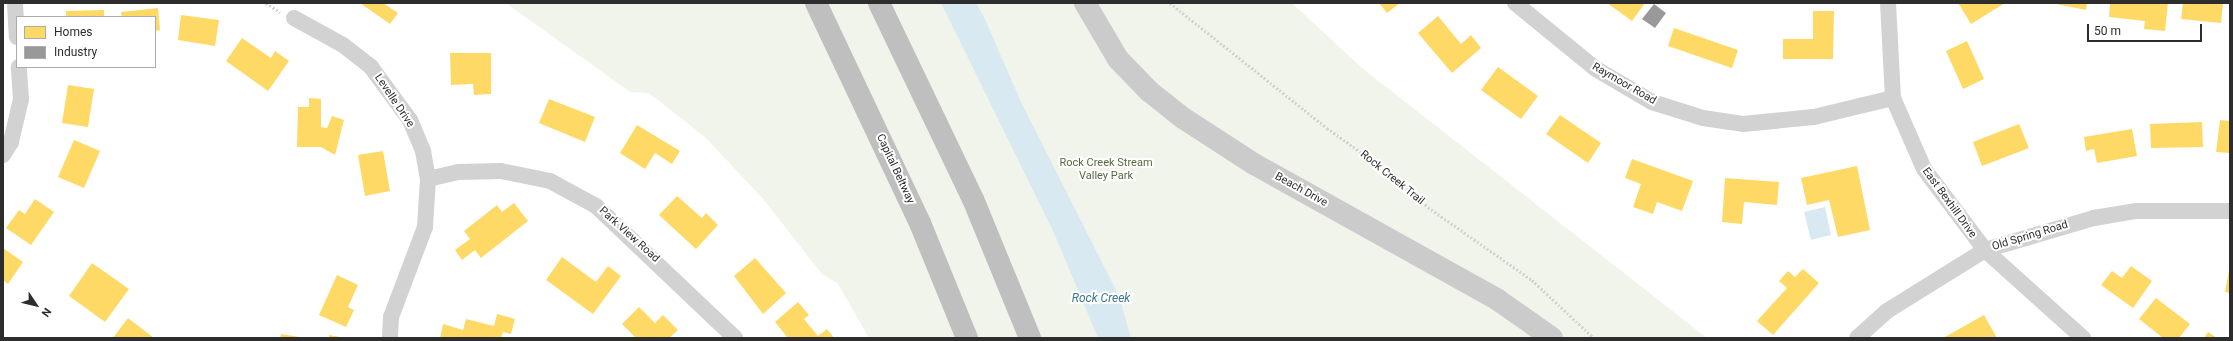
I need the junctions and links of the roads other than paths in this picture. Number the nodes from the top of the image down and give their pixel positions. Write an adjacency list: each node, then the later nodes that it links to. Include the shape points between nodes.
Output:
1 (15, 3): 8 (street)
2 (816, 3): 17 (highway, Capital Beltway, via 920,223)
3 (879, 3): 18 (highway, via 979,212)
4 (1085, 3): 19 (street, Beach Drive, via 1118,59 1149,91 1183,118 1254,164 1498,300)
5 (1515, 3): 10 (street, Raymoor Road, via 1596,69 1652,102 1703,118 1743,124 1814,118)
6 (1888, 3): 10 (street, East Bexhill Drive)
7 (294, 18): 12 (street, Levelle Drive, via 343,45 371,67 410,120 423,152)
8 (16, 20)
9 (19, 68): 11 (street, via 21,99 11,142)
10 (1893, 98): 14 (street, East Bexhill Drive, via 1914,152 1930,181)
11 (3, 155)
12 (428, 179): 15 (street, Levelle Drive, via 425,227 392,317); 16 (street, Park View Road, via 458,172 501,171 550,181 596,206)
13 (2230, 211): 14 (street, Old Spring Road, via 2129,212 2094,218)
14 (1985, 250): 20 (street, Old Spring Road, via 1887,311); 21 (street, East Bexhill Drive)
15 (390, 338)
16 (735, 338)
17 (967, 338)
18 (1030, 338)
19 (1552, 338)
20 (1857, 338)
21 (2083, 338)

